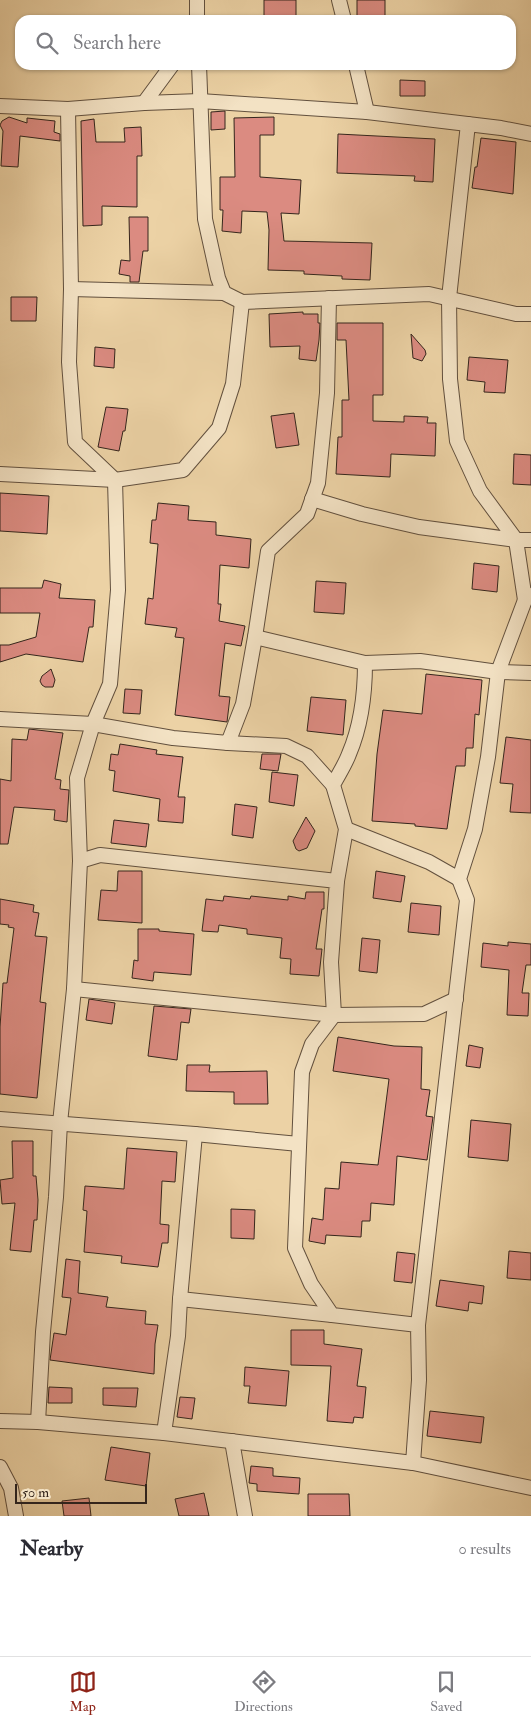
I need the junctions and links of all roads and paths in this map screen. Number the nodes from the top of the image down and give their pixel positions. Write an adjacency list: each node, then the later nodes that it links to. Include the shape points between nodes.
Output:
1 (197, 0): 3 (street)
2 (339, 0): 4 (street)
3 (197, 15)
4 (343, 15)
5 (168, 70): 9 (street)
6 (199, 70): 8 (street)
7 (357, 70): 12 (street)
8 (200, 101): 9 (street); 12 (street); 16 (street, via 205,219)
9 (144, 103): 11 (street)
10 (0, 106): 11 (street)
11 (68, 109): 15 (street)
12 (367, 112): 13 (street)
13 (468, 124): 14 (street); 18 (street)
14 (531, 134)
15 (71, 289): 16 (street); 22 (street, via 70,362 75,442)
16 (224, 293): 19 (street)
17 (329, 298): 18 (street, via 429,294); 19 (street); 23 (street, via 327,393 318,483)
18 (449, 298): 20 (street, via 516,314); 24 (street, via 450,379 458,441 480,491)
19 (242, 302): 22 (street, via 233,384 219,428 183,470)
20 (531, 314)
21 (0, 474): 22 (street)
22 (115, 480): 32 (street, via 118,590 111,674)
23 (312, 499): 24 (street, via 419,527); 27 (street, via 307,514 268,551)
24 (516, 540): 25 (street); 26 (street)
25 (531, 540)
26 (528, 597): 29 (street)
27 (254, 637): 28 (street); 33 (street, via 243,704)
28 (365, 663): 29 (street, via 420,661); 34 (street, via 365,692 350,754)
29 (498, 672): 30 (street); 37 (street, via 475,829)
30 (531, 672)
31 (0, 719): 32 (street)
32 (93, 724): 33 (street, via 173,738); 36 (street, via 76,778)
33 (228, 743): 34 (street, via 286,746 307,756)
34 (333, 785): 35 (street)
35 (346, 829): 37 (street, via 429,862); 38 (street)
36 (80, 861): 38 (street, via 100,855); 39 (street)
37 (459, 879): 40 (street, via 467,900)
38 (337, 881): 41 (street, via 331,962)
39 (74, 989): 41 (street); 43 (street)
40 (456, 999): 41 (street, via 424,1014); 48 (street)
41 (334, 1015): 45 (street, via 312,1044 302,1072)
42 (0, 1119): 43 (street)
43 (60, 1123): 44 (street); 50 (street)
44 (195, 1134): 45 (street); 46 (street)
45 (299, 1144): 47 (street, via 295,1248 311,1284)
46 (180, 1299): 47 (street); 51 (street)
47 (332, 1315): 48 (street)
48 (418, 1326): 53 (street, via 419,1380)
49 (0, 1421): 50 (street)
50 (38, 1422): 51 (street)
51 (164, 1433): 52 (street)
52 (232, 1441): 53 (street); 57 (street)
53 (413, 1463): 55 (street)
54 (0, 1467): 56 (street, via 11,1488)
55 (531, 1488)
56 (16, 1516)
57 (245, 1516)

